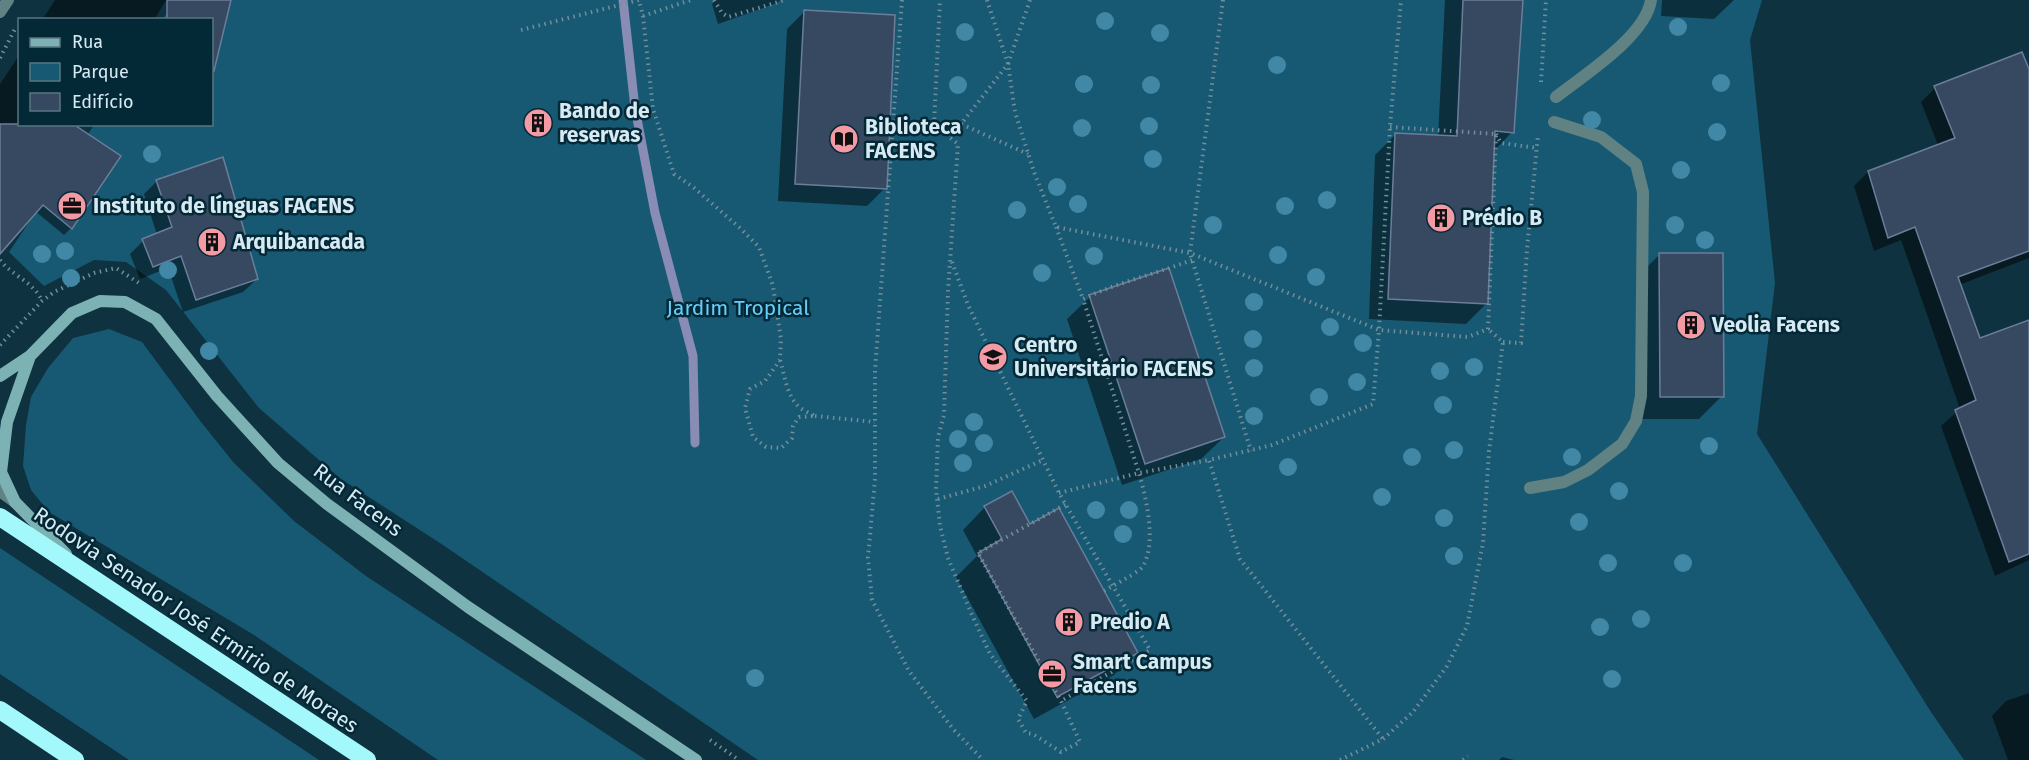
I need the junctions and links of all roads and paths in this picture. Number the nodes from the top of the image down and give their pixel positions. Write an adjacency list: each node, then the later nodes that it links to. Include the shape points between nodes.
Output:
1 (8, 0): 14 (street)
2 (639, 0): 15 (path); 17 (path)
3 (691, 0): 15 (path)
4 (714, 0): 5 (path, via 728,17)
5 (785, 0)
6 (902, 0): 46 (path, via 875,370)
7 (940, 0): 23 (path)
8 (987, 0): 19 (path)
9 (1030, 0): 19 (path)
10 (1223, 0): 31 (path)
11 (1401, 0): 26 (path)
12 (1546, 0): 20 (path)
13 (1652, 0): 21 (street, via 1639,28)
14 (0, 12)
15 (643, 16): 43 (path, via 653,109 674,174 759,247 774,286)
16 (18, 24): 18 (path)
17 (520, 30)
18 (0, 58)
19 (1008, 64): 24 (path); 29 (path, via 1015,112)
20 (1541, 91)
21 (1556, 97)
22 (1554, 122): 51 (street, via 1601,137 1636,164 1643,192 1641,396 1636,422 1622,444 1588,470 1564,482)
23 (934, 124): 24 (path); 32 (path, via 958,144)
24 (961, 124): 29 (path)
25 (1539, 125): 28 (path)
26 (1390, 127): 27 (path); 39 (path)
27 (1496, 134): 28 (path, via 1501,142); 38 (path)
28 (1537, 148): 40 (path, via 1521,343)
29 (1028, 154): 30 (path)
30 (1056, 227): 31 (path); 36 (path)
31 (1190, 253): 34 (path); 39 (path)
32 (950, 258): 48 (path, via 968,305); 54 (path, via 944,415 938,437)
33 (0, 260): 37 (path, via 38,292)
34 (1192, 260): 36 (path); 47 (path)
35 (142, 285): 37 (path, via 116,268 94,273)
36 (1083, 298): 50 (path)
37 (42, 301): 41 (path)
38 (1488, 329): 39 (path, via 1468,337); 40 (path)
39 (1379, 330): 47 (path, via 1373,404)
40 (1503, 342): 63 (path, via 1489,451 1483,543 1467,626 1447,666 1413,712)
41 (0, 345)
42 (30, 356): 44 (main road, Rua Facens); 55 (main road, Rua Facens, via 7,422 1,472); 67 (main road, Rua Facens, via 72,313 100,301 125,302 156,319 247,430 278,463 327,504 468,607)
43 (780, 360): 45 (path, via 787,389 798,406); 45 (path, via 765,381 750,389 745,408 753,437 766,447 781,448 792,438 799,417)
44 (0, 376)
45 (815, 416): 46 (path)
46 (875, 422): 69 (path, via 868,558 872,600 909,671 953,729)
47 (1251, 451): 49 (path)
48 (1043, 460): 53 (path); 54 (path, via 986,486)
49 (1209, 460): 50 (path); 63 (path, via 1240,559)
50 (1139, 473): 53 (path); 59 (path, bridge, via 1146,496 1150,541 1142,567)
51 (1530, 488)
52 (0, 491): 55 (street)
53 (1059, 493): 56 (path)
54 (938, 499): 60 (path, via 948,558 972,615 990,654 1027,701 1018,719 1026,733 1061,753 1080,742)
55 (15, 502): 58 (main road, Rua Facens)
56 (1066, 504): 60 (path, via 978,553); 60 (path, via 1150,650)
57 (0, 517): 58 (highway, Rodovia Senador José Ermírio de Moraes)
58 (88, 577): 66 (highway, Rodovia Senador José Ermírio de Moraes)
59 (1104, 591)
60 (1060, 701)
61 (0, 710): 65 (highway)
62 (700, 734): 68 (path)
63 (1383, 739): 70 (path)
64 (1468, 756): 71 (path)
65 (75, 760)
66 (367, 760)
67 (696, 760)
68 (739, 760)
69 (983, 760)
70 (1340, 760)
71 (1463, 760)

